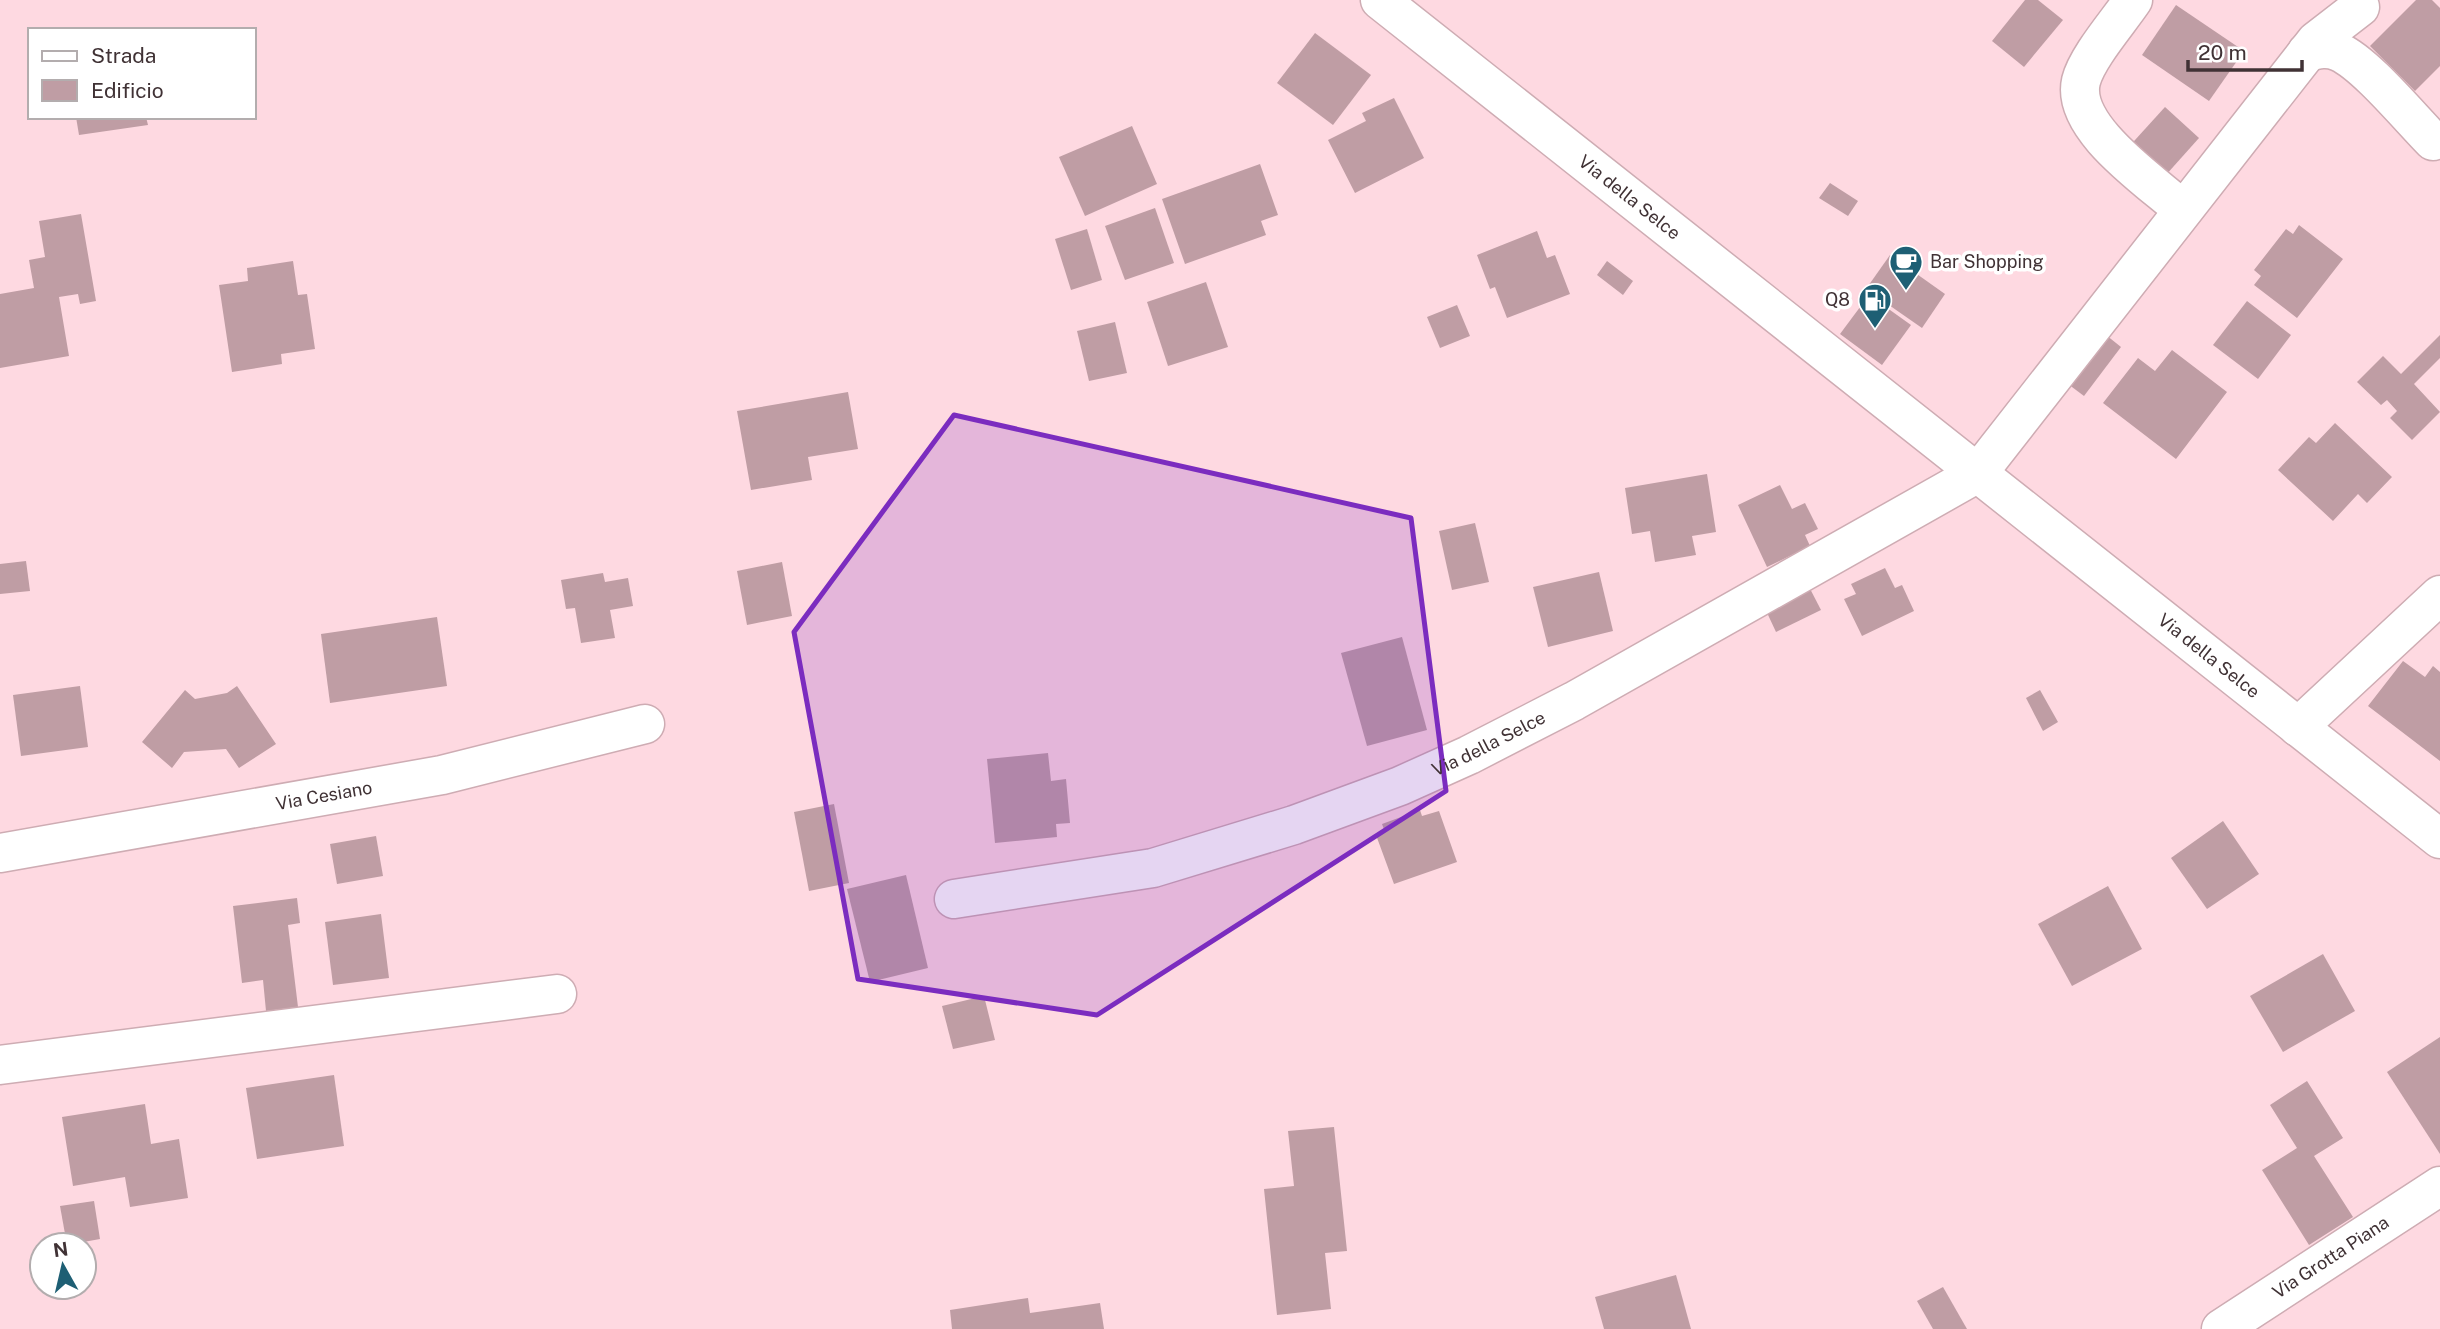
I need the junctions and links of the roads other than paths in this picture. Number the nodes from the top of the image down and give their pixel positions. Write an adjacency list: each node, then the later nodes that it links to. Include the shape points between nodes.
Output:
1 (1380, 0): 7 (street, Via della Selce)
2 (2133, 0): 6 (street, via 2085,72 2081,103 2095,131)
3 (2360, 8): 4 (street, via 2327,30)
4 (2307, 52): 5 (street, via 2320,48 2341,52); 6 (street)
5 (2433, 141)
6 (2183, 210): 7 (street)
7 (1978, 473): 10 (street, Via della Selce); 13 (street, Via della Selce, via 1574,701 1400,786 1294,825 1153,868)
8 (2440, 595): 10 (street)
9 (645, 724): 12 (street, Via Cesiano, via 442,775)
10 (2298, 727): 11 (street, Via della Selce)
11 (2440, 839)
12 (0, 853)
13 (954, 899)
14 (557, 994): 15 (street)
15 (0, 1065)
16 (2440, 1186): 17 (street, Via Grotta Piana)
17 (2221, 1329)

